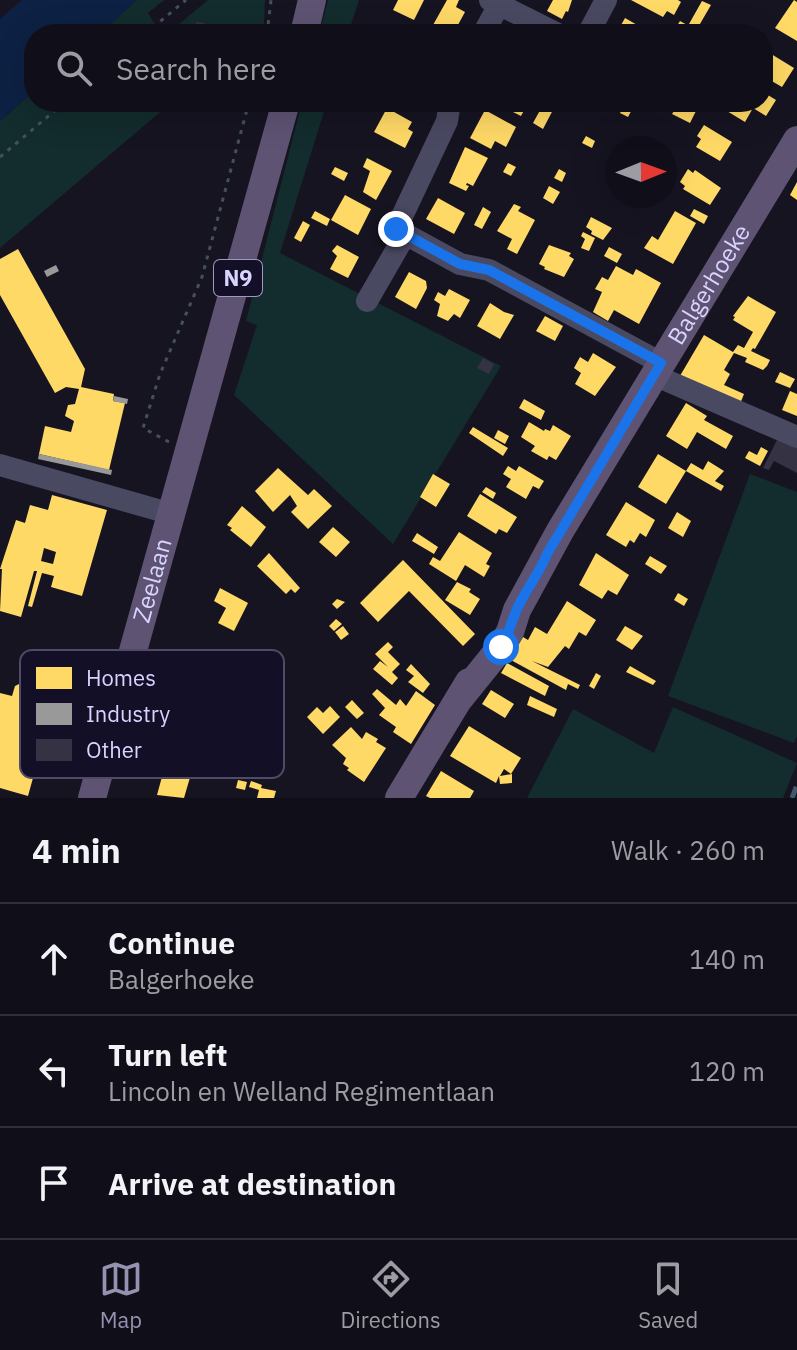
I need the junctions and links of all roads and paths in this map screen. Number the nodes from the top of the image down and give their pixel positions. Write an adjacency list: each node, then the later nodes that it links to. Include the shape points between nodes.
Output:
1 (186, 0): 6 (path)
2 (271, 0): 7 (path)
3 (312, 0): 8 (main road)
4 (606, 0): 11 (street)
5 (495, 3): 9 (street); 10 (street)
6 (157, 24)
7 (268, 24)
8 (306, 24)
9 (487, 24)
10 (538, 24)
11 (593, 24)
12 (53, 112): 17 (path)
13 (246, 112): 22 (path, via 202,277 143,428)
14 (283, 112): 22 (main road, N9)
15 (448, 112): 18 (street)
16 (797, 140): 20 (main road, Balgerhoeke)
17 (0, 157)
18 (401, 232): 19 (street); 20 (street, via 460,264 489,270)
19 (367, 301)
20 (658, 369): 21 (street); 28 (main road, Balgerhoeke, via 547,554 501,647 460,698)
21 (797, 437)
22 (189, 454): 24 (main road, Zeelaan / N9)
23 (0, 465): 24 (street)
24 (172, 514): 25 (main road, Zeelaan / N9)
25 (134, 650)
26 (98, 778): 27 (main road, Zeelaan / N9)
27 (92, 798)
28 (399, 798)

